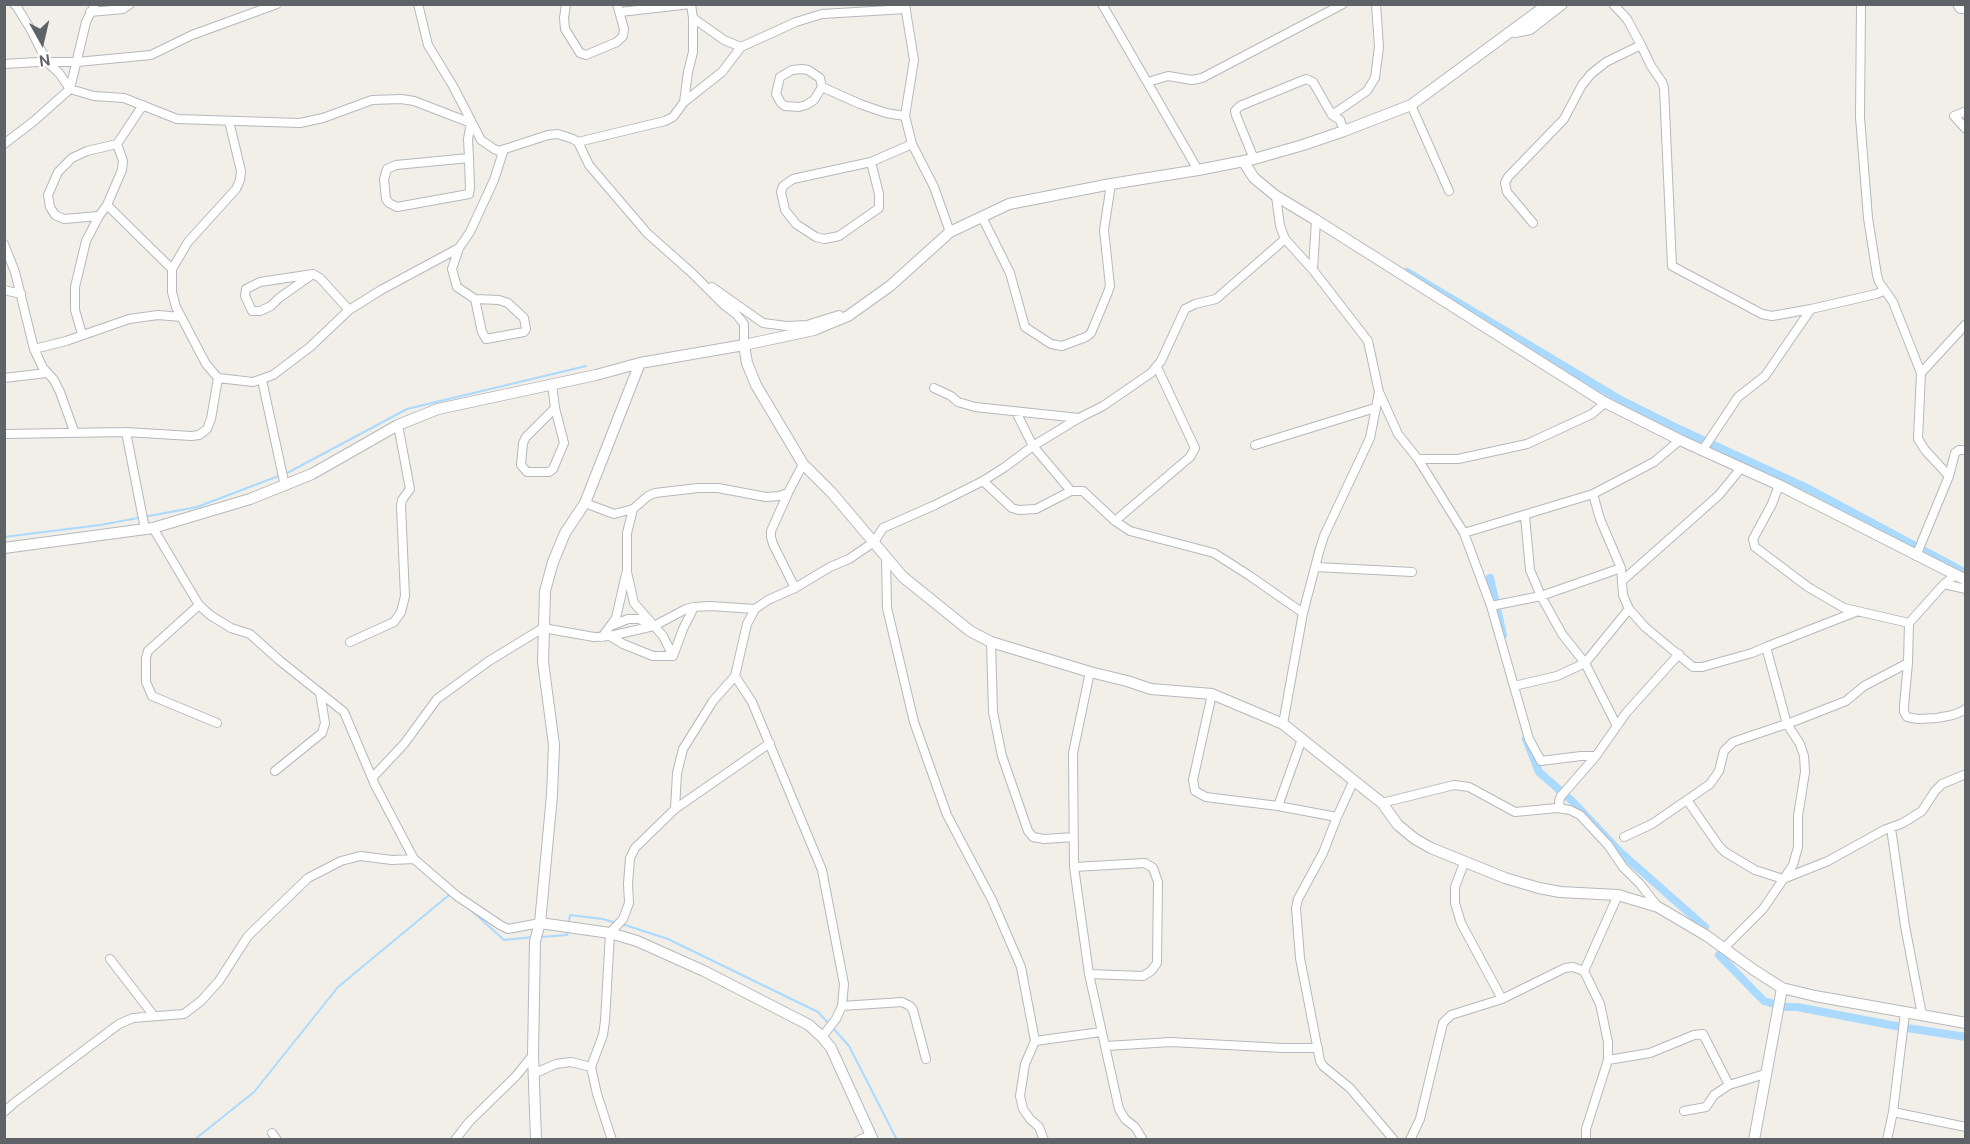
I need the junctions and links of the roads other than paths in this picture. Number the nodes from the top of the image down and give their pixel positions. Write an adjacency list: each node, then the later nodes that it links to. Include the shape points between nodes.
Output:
1 (14, 4): 23 (street)
2 (130, 4): 16 (street, via 123,9)
3 (277, 4): 24 (street, via 192,35 152,55)
4 (418, 4): 36 (street, via 428,45)
5 (567, 4): 17 (street, via 566,29 580,53 586,55 623,36)
6 (1102, 4): 26 (street)
7 (1343, 4): 26 (street, via 1202,78 1168,76)
8 (1376, 4): 34 (street, via 1379,47 1375,78 1367,91)
9 (1548, 4): 20 (street)
10 (1562, 4): 20 (street, via 1530,28)
11 (1613, 4): 21 (street, via 1627,19)
12 (1861, 4): 64 (street, via 1859,87 1867,207 1876,275)
13 (1957, 4): 18 (street)
14 (691, 5): 17 (street); 19 (street)
15 (905, 7): 22 (street, via 809,17); 33 (street, via 914,60)
16 (93, 8): 24 (street)
17 (618, 8)
18 (1965, 9)
19 (693, 18): 22 (street); 29 (street, via 693,52)
20 (1503, 36): 31 (street)
21 (1641, 45): 55 (street, via 1591,74 1564,119 1508,177 1507,192); 68 (street, via 1664,88 1672,266 1762,314 1772,316)
22 (741, 47): 29 (street, via 722,72)
23 (47, 62): 24 (street); 25 (street); 28 (street)
24 (77, 62): 28 (street)
25 (4, 64)
26 (1148, 82): 47 (street)
27 (822, 87): 27 (street, via 820,78 808,70 792,70 780,77 776,94 785,106 799,107 814,100); 33 (street, via 860,104)
28 (70, 89): 30 (street); 40 (street)
29 (684, 102): 39 (street, via 665,121)
30 (143, 105): 35 (street, via 177,119); 41 (street)
31 (1411, 105): 38 (street); 49 (street)
32 (1965, 111): 37 (street, via 1954,116)
33 (905, 116): 42 (street)
34 (1332, 116): 38 (street, via 1340,120); 45 (street, via 1313,82 1306,79 1240,106 1235,111)
35 (229, 121): 36 (street, via 300,123 372,100 401,99); 60 (street, via 240,180 188,242)
36 (471, 123): 43 (street, via 481,140 499,151); 44 (street)
37 (1965, 129)
38 (1344, 131): 45 (street)
39 (578, 142): 43 (street, via 567,136 548,135); 62 (street, via 589,165 647,234)
40 (4, 144)
41 (117, 144): 51 (street, via 122,170); 52 (street, via 72,158 58,172 48,195 55,215 64,219)
42 (912, 144): 46 (street); 56 (street, via 934,187)
43 (504, 149): 59 (street, via 475,222)
44 (469, 158): 44 (street, via 391,167 384,174 386,199 401,208 466,196 470,188)
45 (1248, 160): 47 (street); 50 (street, via 1254,178)
46 (871, 162): 46 (street, via 879,208 839,236 816,237 796,224 785,210 781,192 793,179)
47 (1198, 170): 48 (street)
48 (1111, 184): 53 (street, via 1009,204); 53 (street, via 1104,230 1110,286 1091,333 1062,346 1051,344 1025,327 1010,273)
49 (1449, 191)
50 (1276, 196): 54 (street); 57 (street)
51 (107, 205): 52 (street); 60 (street)
52 (99, 216): 73 (street, via 86,242 75,287 75,310)
53 (982, 217): 56 (street)
54 (1316, 220): 61 (street); 88 (street)
55 (1533, 223)
56 (950, 232): 70 (street, via 903,276)
57 (1285, 239): 61 (street); 77 (street, via 1216,299 1185,309)
58 (4, 244): 66 (street)
59 (459, 248): 67 (street, via 452,269 457,286); 69 (street)
60 (172, 269): 71 (street, via 172,292)
61 (1313, 270): 85 (street, via 1368,341)
62 (692, 273): 70 (street, via 763,323 807,325); 74 (street, via 744,324)
63 (313, 274): 63 (street, via 260,311 252,310 244,296 246,289 260,282); 69 (street)
64 (1883, 288): 68 (street, via 1876,294); 79 (street, via 1893,302)
65 (4, 290): 66 (street)
66 (21, 294): 75 (street)
67 (475, 299): 67 (street, via 486,339 526,329 524,318 508,303)
68 (1811, 309): 99 (street, via 1765,376 1738,397)
69 (350, 310): 82 (street, via 310,347)
70 (854, 312): 74 (street, via 814,330)
71 (181, 317): 73 (street, via 129,319); 81 (street)
72 (1965, 324): 79 (street)
73 (82, 334): 75 (street)
74 (744, 345): 76 (street); 101 (street, via 756,385)
75 (34, 349): 78 (street)
76 (640, 363): 83 (street); 110 (street)
77 (1157, 367): 90 (street, via 1103,406); 113 (street, via 1195,448 1190,458)
78 (47, 372): 80 (street); 92 (street, via 60,392)
79 (1921, 373): 103 (street, via 1918,439)
80 (4, 378)
81 (218, 378): 82 (street); 93 (street, via 211,418 204,432 191,436)
82 (262, 380): 105 (street)
83 (552, 384): 86 (street); 91 (street, via 438,409)
84 (934, 388): 89 (street, via 963,404)
85 (1379, 392): 87 (street); 100 (street, via 1398,434)
86 (555, 408): 86 (street, via 564,443 556,464 549,471 527,472 521,465 523,442)
87 (1375, 408): 95 (street); 120 (street, via 1370,438 1324,536)
88 (1599, 408): 96 (street); 100 (street, via 1527,444 1458,459)
89 (1016, 412): 90 (street); 97 (street)
90 (1079, 418): 97 (street)
91 (398, 425): 105 (street); 140 (street, via 410,489 401,506 405,596 394,622)
92 (74, 431): 93 (street); 94 (street)
93 (126, 432): 114 (street)
94 (4, 434)
95 (1255, 444)
96 (1676, 444): 99 (street); 109 (street, via 1654,462)
97 (1033, 446): 104 (street); 106 (street)
98 (1965, 450): 103 (street, via 1955,453)
99 (1702, 451): 102 (street)
100 (1418, 459): 115 (street)
101 (803, 464): 108 (street); 116 (street)
102 (1741, 468): 107 (street); 125 (street, via 1719,495)
103 (1949, 476): 118 (street)
104 (983, 481): 106 (street, via 1019,510 1036,509); 116 (street, via 883,528)
105 (285, 486): 114 (street)
106 (1071, 490): 113 (street, via 1083,491)
107 (1777, 491): 118 (street); 134 (street, via 1753,539 1755,547 1808,587 1844,608)
108 (788, 493): 111 (street, via 766,497 718,488 679,490 655,493); 126 (street, via 771,537)
109 (1593, 494): 112 (street); 122 (street)
110 (585, 503): 111 (street, via 614,514); 138 (street, via 565,533 553,561 545,591)
111 (633, 509): 121 (street, via 627,533)
112 (1525, 516): 115 (street); 128 (street, via 1530,570)
113 (1115, 521): 135 (street, via 1130,531 1214,553)
114 (149, 528): 117 (street); 129 (street)
115 (1464, 533): 130 (street)
116 (874, 542): 119 (street); 126 (street)
117 (4, 548)
118 (1917, 556): 124 (street)
119 (886, 557): 141 (street, via 903,577 970,631); 194 (street, via 887,608 915,722 947,815 992,900 1020,968)
120 (1316, 567): 123 (street); 135 (street)
121 (627, 568): 137 (street, via 634,603); 139 (street, via 616,618)
122 (1621, 568): 125 (street); 128 (street)
123 (1413, 572)
124 (1953, 579): 127 (street); 136 (street)
125 (1622, 581): 133 (street)
126 (795, 588): 132 (street)
127 (1965, 589)
128 (1541, 596): 130 (street); 145 (street)
129 (199, 605): 150 (street, via 231,628 250,634); 153 (street, via 148,651 146,681 152,696)
130 (1491, 606): 149 (street)
131 (694, 607): 132 (street); 137 (street); 144 (street)
132 (755, 609): 148 (street, via 747,624)
133 (1629, 609): 143 (street); 145 (street)
134 (1858, 611): 136 (street); 142 (street)
135 (1303, 613): 154 (street)
136 (1909, 623): 146 (street)
137 (654, 626): 139 (street); 139 (street, via 628,619 615,623); 144 (street)
138 (543, 628): 139 (street); 162 (street, via 437,699 404,744); 179 (street, via 543,662 554,745)
139 (606, 636): 144 (street, via 653,656)
140 (350, 642)
141 (991, 642): 147 (street); 171 (street, via 993,712 1002,756 1028,831 1033,837 1044,839)
142 (1766, 647): 143 (street, via 1701,667 1693,667); 155 (street)
143 (1679, 654): 156 (street)
144 (673, 656)
145 (1585, 663): 149 (street, via 1557,676); 156 (street)
146 (1908, 663): 152 (street, via 1904,706 1907,717 1937,718); 155 (street, via 1864,686 1846,701)
147 (1090, 672): 151 (street, via 1151,689); 171 (street, via 1073,753)
148 (735, 676): 158 (street, via 752,702); 168 (street, via 713,701 683,749)
149 (1514, 686): 159 (street, via 1529,740 1541,761)
150 (320, 693): 160 (street, via 325,723 322,733); 162 (street, via 344,712)
151 (1212, 694): 154 (street); 166 (street, via 1193,780 1195,790 1206,797)
152 (1965, 708)
153 (217, 723)
154 (1282, 724): 157 (street)
155 (1787, 724): 164 (street, via 1733,742 1724,751 1719,771 1710,784); 176 (street, via 1800,744 1805,772 1798,847)
156 (1617, 726): 159 (street)
157 (1302, 739): 163 (street); 166 (street)
158 (770, 744): 168 (street); 187 (street, via 822,870 844,984)
159 (1596, 756): 167 (street, via 1563,793)
160 (275, 771)
161 (1965, 774): 170 (street, via 1942,784 1922,811)
162 (372, 777): 173 (street)
163 (1354, 780): 165 (street); 169 (street)
164 (1687, 800): 172 (street); 176 (street, via 1725,852 1755,870)
165 (1382, 803): 167 (street, via 1454,786 1469,787 1515,812); 174 (street, via 1398,825 1415,839)
166 (1278, 806): 169 (street)
167 (1560, 808): 178 (street, via 1580,815)
168 (675, 809): 180 (street, via 635,848 630,858 629,903 623,919)
169 (1337, 816): 196 (street, via 1296,908 1300,958)
170 (1891, 828): 176 (street); 190 (street)
171 (1074, 837): 175 (street)
172 (1624, 837)
173 (414, 859): 179 (street, via 500,926); 189 (street, via 360,856 308,878 248,936 201,1001 184,1014)
174 (1464, 863): 177 (street, via 1539,888); 186 (street, via 1455,887 1455,903 1461,923)
175 (1074, 867): 184 (street); 184 (street, via 1145,863 1154,868 1158,882 1158,963 1143,976)
176 (1784, 879): 181 (street, via 1763,909)
177 (1618, 896): 178 (street); 183 (street)
178 (1658, 907): 181 (street)
179 (537, 932): 180 (street); 197 (street)
180 (610, 933): 193 (street, via 638,941 704,971 809,1025); 200 (street, via 603,1035)
181 (1724, 948): 185 (street)
182 (110, 959): 189 (street)
183 (1584, 971): 186 (street, via 1565,968); 199 (street, via 1600,1004)
184 (1089, 974): 192 (street)
185 (1781, 992): 188 (street); 202 (street)
186 (1502, 999): 216 (street, via 1451,1015 1443,1023 1420,1119)
187 (842, 1006): 193 (street); 198 (street, via 902,1002 910,1006)
188 (1905, 1012): 190 (street); 206 (street)
189 (154, 1016): 205 (street, via 119,1024)
190 (1922, 1016): 191 (street)
191 (1965, 1023)
192 (1101, 1032): 194 (street); 195 (street)
193 (822, 1037): 208 (street, via 831,1048)
194 (1035, 1041): 213 (street, via 1025,1064 1020,1096 1023,1109 1040,1127)
195 (1106, 1046): 196 (street, via 1171,1042); 214 (street, via 1119,1109)
196 (1318, 1048): 215 (street, via 1323,1066 1350,1088)
197 (533, 1055): 201 (street); 209 (street)
198 (926, 1059)
199 (1608, 1060): 203 (street, via 1650,1053 1703,1034); 217 (street)
200 (591, 1067): 201 (street, via 571,1062); 211 (street)
201 (533, 1074): 210 (street)
202 (1765, 1074): 203 (street); 218 (street)
203 (1729, 1085): 204 (street, via 1714,1095 1706,1107)
204 (1684, 1110)
205 (4, 1112)
206 (1893, 1112): 207 (street); 219 (street)
207 (1965, 1127)
208 (872, 1137): 212 (street)
209 (455, 1140)
210 (536, 1140)
211 (612, 1140)
212 (859, 1140)
213 (1044, 1140)
214 (1143, 1140)
215 (1394, 1140)
216 (1410, 1140)
217 (1586, 1140)
218 (1754, 1140)
219 (1887, 1140)

